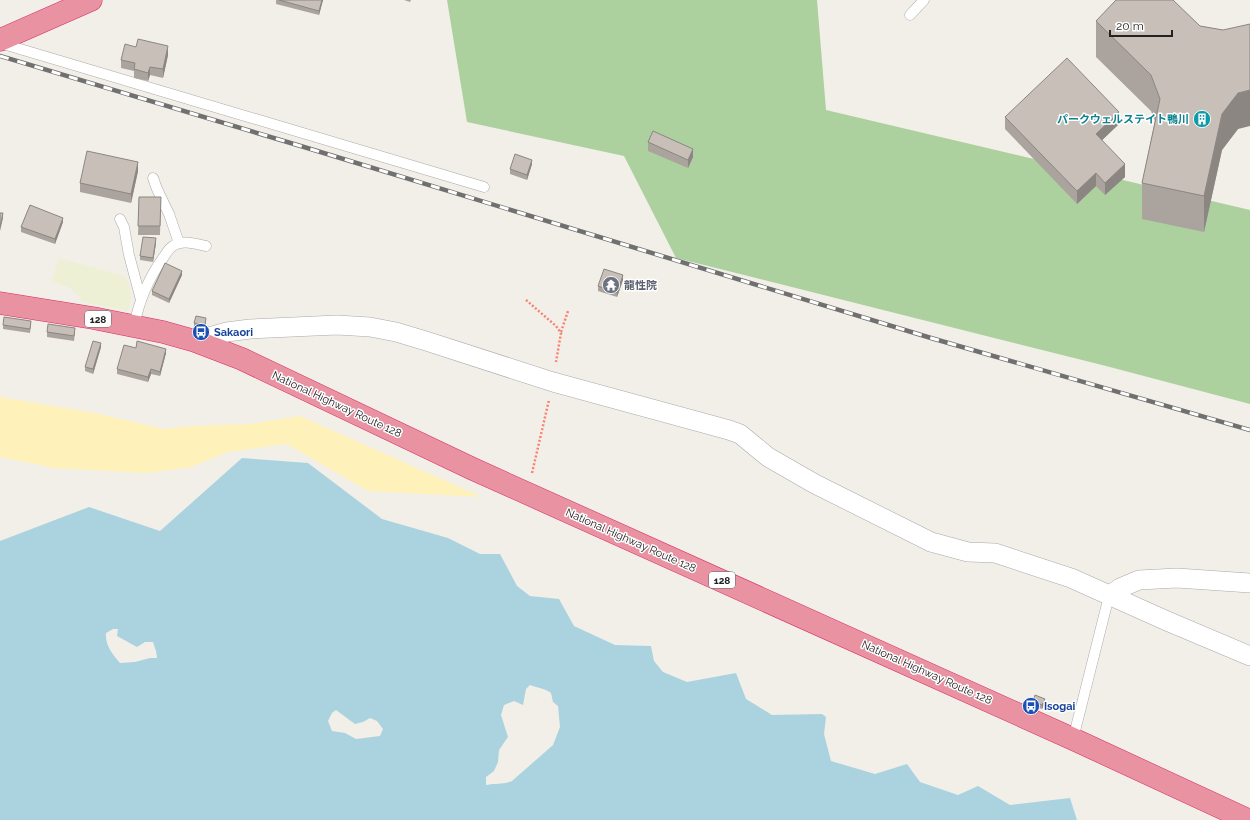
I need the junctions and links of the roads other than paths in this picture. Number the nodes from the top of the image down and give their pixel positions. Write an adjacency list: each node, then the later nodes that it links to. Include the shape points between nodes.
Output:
1 (91, 0): 4 (highway)
2 (924, 0): 3 (lane)
3 (910, 15)
4 (0, 41): 6 (lane)
5 (153, 178): 8 (lane)
6 (484, 187)
7 (120, 219): 10 (lane)
8 (179, 243): 9 (lane, via 191,242); 10 (lane, via 172,246 155,269)
9 (206, 246)
10 (141, 300): 12 (lane)
11 (0, 303): 12 (highway, National Highway Route 128 / 128)
12 (134, 326): 13 (highway, National Highway Route 128 / 128)
13 (195, 341): 15 (street, via 250,329 337,325 396,332 553,382 740,434 768,457 815,484 931,542 968,552 1002,555 1071,578); 17 (highway, National Highway Route 128 / 128, via 242,359 458,462)
14 (1250, 583): 15 (street, via 1177,578 1139,580)
15 (1109, 596): 16 (street); 17 (lane)
16 (1250, 656)
17 (1073, 738): 18 (highway, National Highway Route 128 / 128)
18 (1248, 820)

